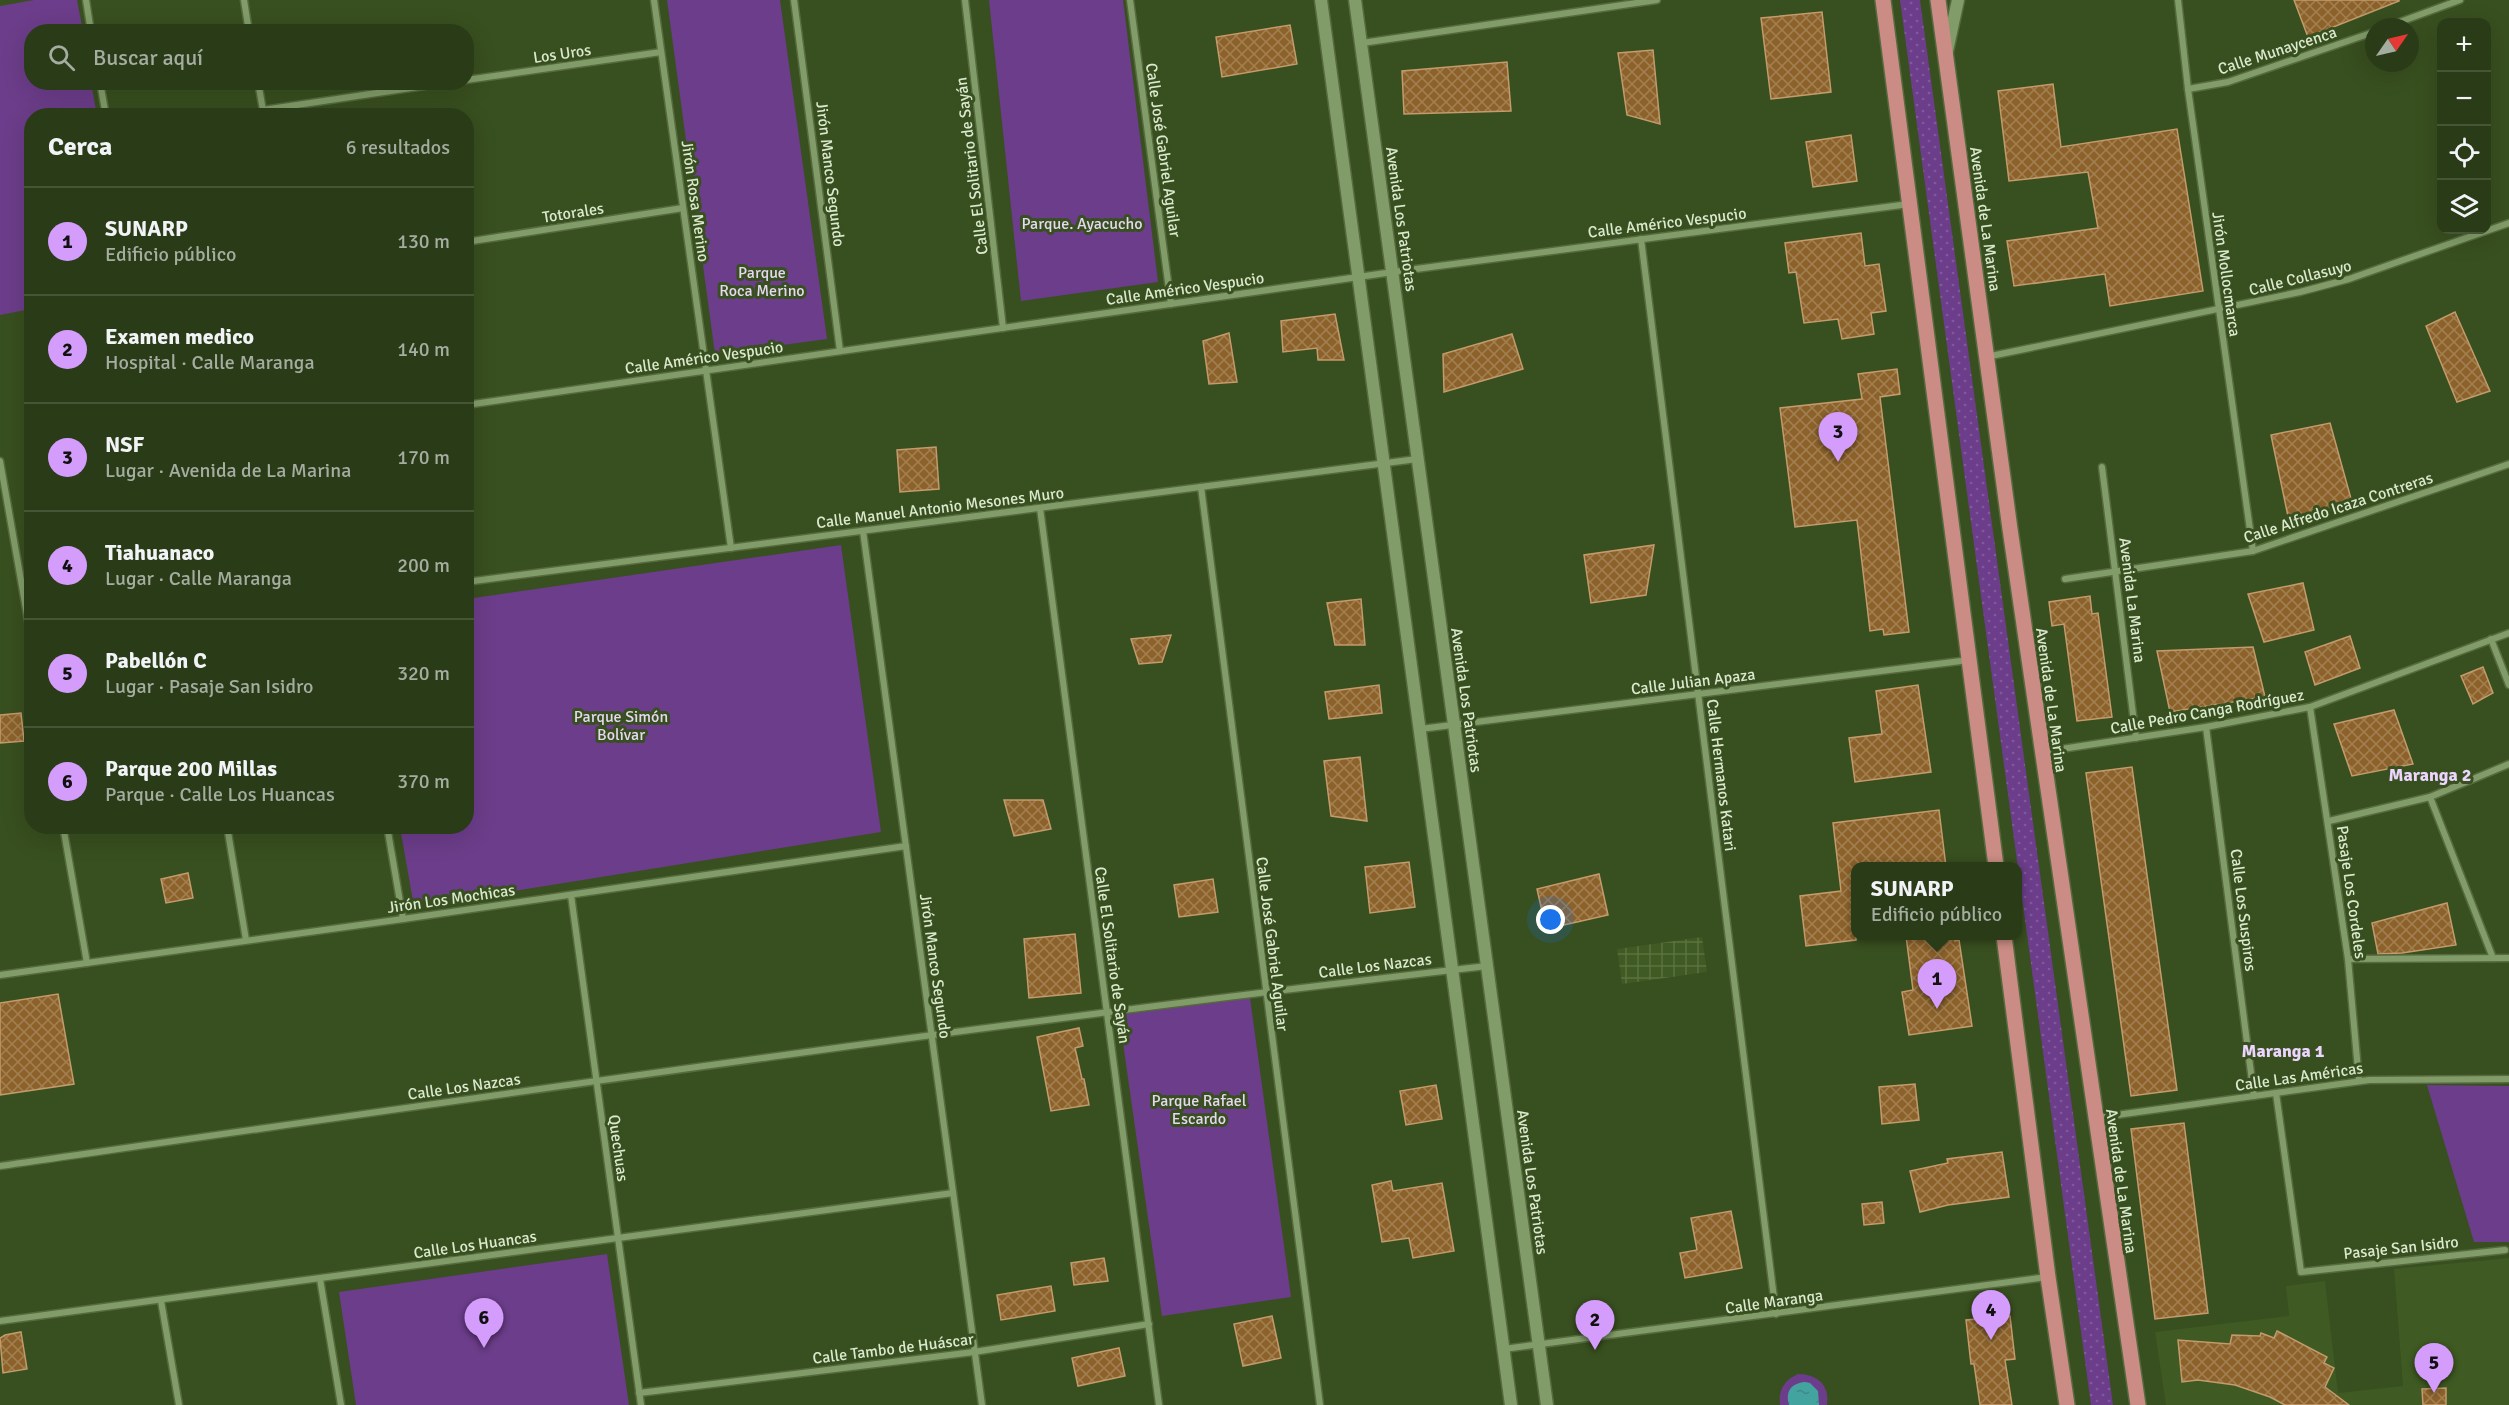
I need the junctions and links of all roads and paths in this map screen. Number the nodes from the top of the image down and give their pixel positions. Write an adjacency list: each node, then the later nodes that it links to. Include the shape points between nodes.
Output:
1 (86, 0): 16 (street)
2 (244, 0): 17 (street)
3 (654, 0): 20 (street, Jirón Rosa Merino)
4 (794, 0): 40 (street, Jirón Manco Segundo)
5 (965, 0): 39 (street, Calle El Solitario de Sayán)
6 (1130, 0): 37 (street, Calle José Gabriel Aguilar)
7 (1321, 0): 36 (main road)
8 (1355, 0): 19 (main road, Avenida Los Patriotas)
9 (1657, 0): 19 (street)
10 (1882, 0): 30 (main road)
11 (1938, 0): 21 (main road, Avenida de La Marina)
12 (1959, 0): 21 (main road)
13 (2178, 0): 23 (street, Jirón Mollocmarca)
14 (2460, 0): 15 (street)
15 (2411, 18)
16 (90, 24)
17 (248, 24)
18 (2365, 35): 23 (street, Calle Munaycenca, via 2228,82)
19 (1362, 43): 35 (main road, Avenida Los Patriotas)
20 (661, 52): 22 (street, Los Uros); 31 (street, Jirón Rosa Merino)
21 (1946, 55): 41 (main road, Avenida de La Marina)
22 (474, 79)
23 (2188, 89): 38 (street, Jirón Mollocmarca)
24 (101, 90): 27 (street)
25 (259, 90): 28 (street)
26 (402, 90): 29 (street)
27 (105, 108)
28 (262, 108)
29 (293, 108)
30 (1909, 204): 33 (street, Calle Américo Vespucio); 61 (main road)
31 (683, 208): 34 (street, Totorales); 42 (street, Jirón Rosa Merino)
32 (2509, 223): 38 (street, Calle Collasuyo, via 2349,279)
33 (1641, 239): 35 (street, Calle Américo Vespucio); 63 (street, Calle Hermanos Katari)
34 (474, 241)
35 (1393, 272): 36 (street, Calle Américo Vespucio); 44 (main road, Avenida Los Patriotas)
36 (1358, 277): 37 (street, Calle Américo Vespucio); 46 (main road)
37 (1171, 304): 39 (street, Calle Américo Vespucio)
38 (2219, 310): 41 (street, Calle Collasuyo); 54 (street, Jirón Mollocmarca)
39 (1003, 328): 40 (street, Calle Américo Vespucio)
40 (840, 351): 42 (street, Calle Américo Vespucio)
41 (1985, 358): 69 (main road, Avenida de La Marina)
42 (706, 371): 43 (street, Calle Américo Vespucio); 53 (street, Jirón Rosa Merino)
43 (474, 404)
44 (1418, 459): 46 (street, Calle Manuel Antonio Mesones Muro); 65 (main road, Avenida Los Patriotas)
45 (0, 461): 50 (street)
46 (1383, 464): 49 (street, Calle Manuel Antonio Mesones Muro); 67 (main road)
47 (2509, 464): 54 (street, Calle Alfredo Icaza Contreras)
48 (2102, 467): 55 (street, Avenida La Marina)
49 (1201, 487): 51 (street, Calle Manuel Antonio Mesones Muro); 89 (street, Calle José Gabriel Aguilar)
50 (3, 497): 58 (street)
51 (1040, 508): 52 (street, Calle Manuel Antonio Mesones Muro); 90 (street, Calle El Solitario de Sayán)
52 (863, 531): 53 (street, Calle Manuel Antonio Mesones Muro); 76 (street, Jirón Manco Segundo)
53 (731, 548): 57 (street, Calle Manuel Antonio Mesones Muro)
54 (2253, 551): 55 (street, Calle Alfredo Icaza Contreras)
55 (2116, 573): 56 (street, Calle Alfredo Icaza Contreras); 68 (street, Avenida La Marina)
56 (2065, 579)
57 (474, 581)
58 (24, 603)
59 (2509, 633): 60 (street, Calle Pedro Canga Rodríguez)
60 (2491, 639): 62 (street); 64 (street, Calle Pedro Canga Rodríguez)
61 (1969, 660): 63 (street, Calle Julian Apaza); 77 (main road)
62 (2509, 685)
63 (1698, 694): 65 (street, Calle Julian Apaza); 105 (street, Calle Hermanos Katari)
64 (2310, 707): 66 (street, Calle Pedro Canga Rodríguez); 72 (street, Pasaje Los Cordeles)
65 (1453, 725): 67 (street, Calle Julian Apaza); 86 (main road, Avenida Los Patriotas)
66 (2206, 727): 68 (street, Calle Pedro Canga Rodríguez); 96 (street, Calle Los Suspiros)
67 (1420, 729): 87 (main road)
68 (2136, 738): 69 (street, Calle Pedro Canga Rodríguez)
69 (2042, 752): 97 (main road, Avenida de La Marina)
70 (2509, 764): 71 (street)
71 (2430, 797): 72 (street); 82 (street)
72 (2329, 821): 84 (street, Pasaje Los Cordeles)
73 (64, 834): 85 (street)
74 (228, 834): 80 (street)
75 (388, 834): 79 (street)
76 (906, 846): 78 (street, Jirón Los Mochicas); 91 (street, Jirón Manco Segundo)
77 (1995, 862)
78 (571, 895): 79 (street, Jirón Los Mochicas); 93 (street, Quechuas)
79 (403, 919): 80 (street, Jirón Los Mochicas)
80 (246, 940): 85 (street, Jirón Los Mochicas)
81 (2005, 940): 102 (main road)
82 (2493, 958): 83 (street); 84 (street)
83 (2509, 958)
84 (2348, 960): 94 (street, Pasaje Los Cordeles)
85 (87, 963): 88 (street, Jirón Los Mochicas)
86 (1487, 966): 87 (street, Calle Los Nazcas); 108 (main road, Avenida Los Patriotas)
87 (1452, 970): 89 (street, Calle Los Nazcas); 109 (main road)
88 (0, 975)
89 (1266, 991): 90 (street, Calle Los Nazcas); 118 (street, Calle José Gabriel Aguilar)
90 (1107, 1011): 91 (street, Calle Los Nazcas); 107 (street, Calle El Solitario de Sayán)
91 (931, 1034): 93 (street, Calle Los Nazcas); 99 (street, Jirón Manco Segundo)
92 (2509, 1079): 94 (street, Calle Las Américas)
93 (596, 1081): 98 (street, Calle Los Nazcas); 100 (street, Quechuas)
94 (2359, 1081): 95 (street, Calle Las Américas)
95 (2276, 1093): 96 (street, Calle Las Américas); 101 (street, Pasaje San Isidro, via 2301,1272)
96 (2254, 1096): 97 (street, Calle Las Américas)
97 (2095, 1118): 111 (main road, Avenida de La Marina)
98 (0, 1166)
99 (953, 1193): 100 (street, Calle Los Huancas); 110 (street, Jirón Manco Segundo)
100 (618, 1238): 103 (street, Calle Los Huancas); 112 (street, Quechuas)
101 (2505, 1250)
102 (2048, 1277): 105 (street, Calle Maranga); 121 (main road)
103 (320, 1279): 104 (street, Calle Los Huancas); 114 (street)
104 (161, 1300): 106 (street, Calle Los Huancas); 113 (street)
105 (1776, 1314): 108 (street, Calle Maranga)
106 (0, 1321)
107 (1149, 1324): 110 (street, Calle Tambo de Huáscar); 117 (street, Calle El Solitario de Sayán)
108 (1539, 1345): 109 (street, Calle Maranga); 120 (main road, Avenida Los Patriotas)
109 (1504, 1349): 119 (main road)
110 (975, 1352): 112 (street, Calle Tambo de Huáscar); 116 (street, Jirón Manco Segundo)
111 (2135, 1385): 122 (main road, Avenida de La Marina); 123 (main road)
112 (639, 1393): 115 (street, Quechuas)
113 (179, 1405)
114 (341, 1405)
115 (641, 1405)
116 (982, 1405)
117 (1159, 1405)
118 (1320, 1405)
119 (1511, 1405)
120 (1547, 1405)
121 (2067, 1405)
122 (2138, 1405)
123 (2149, 1405)

